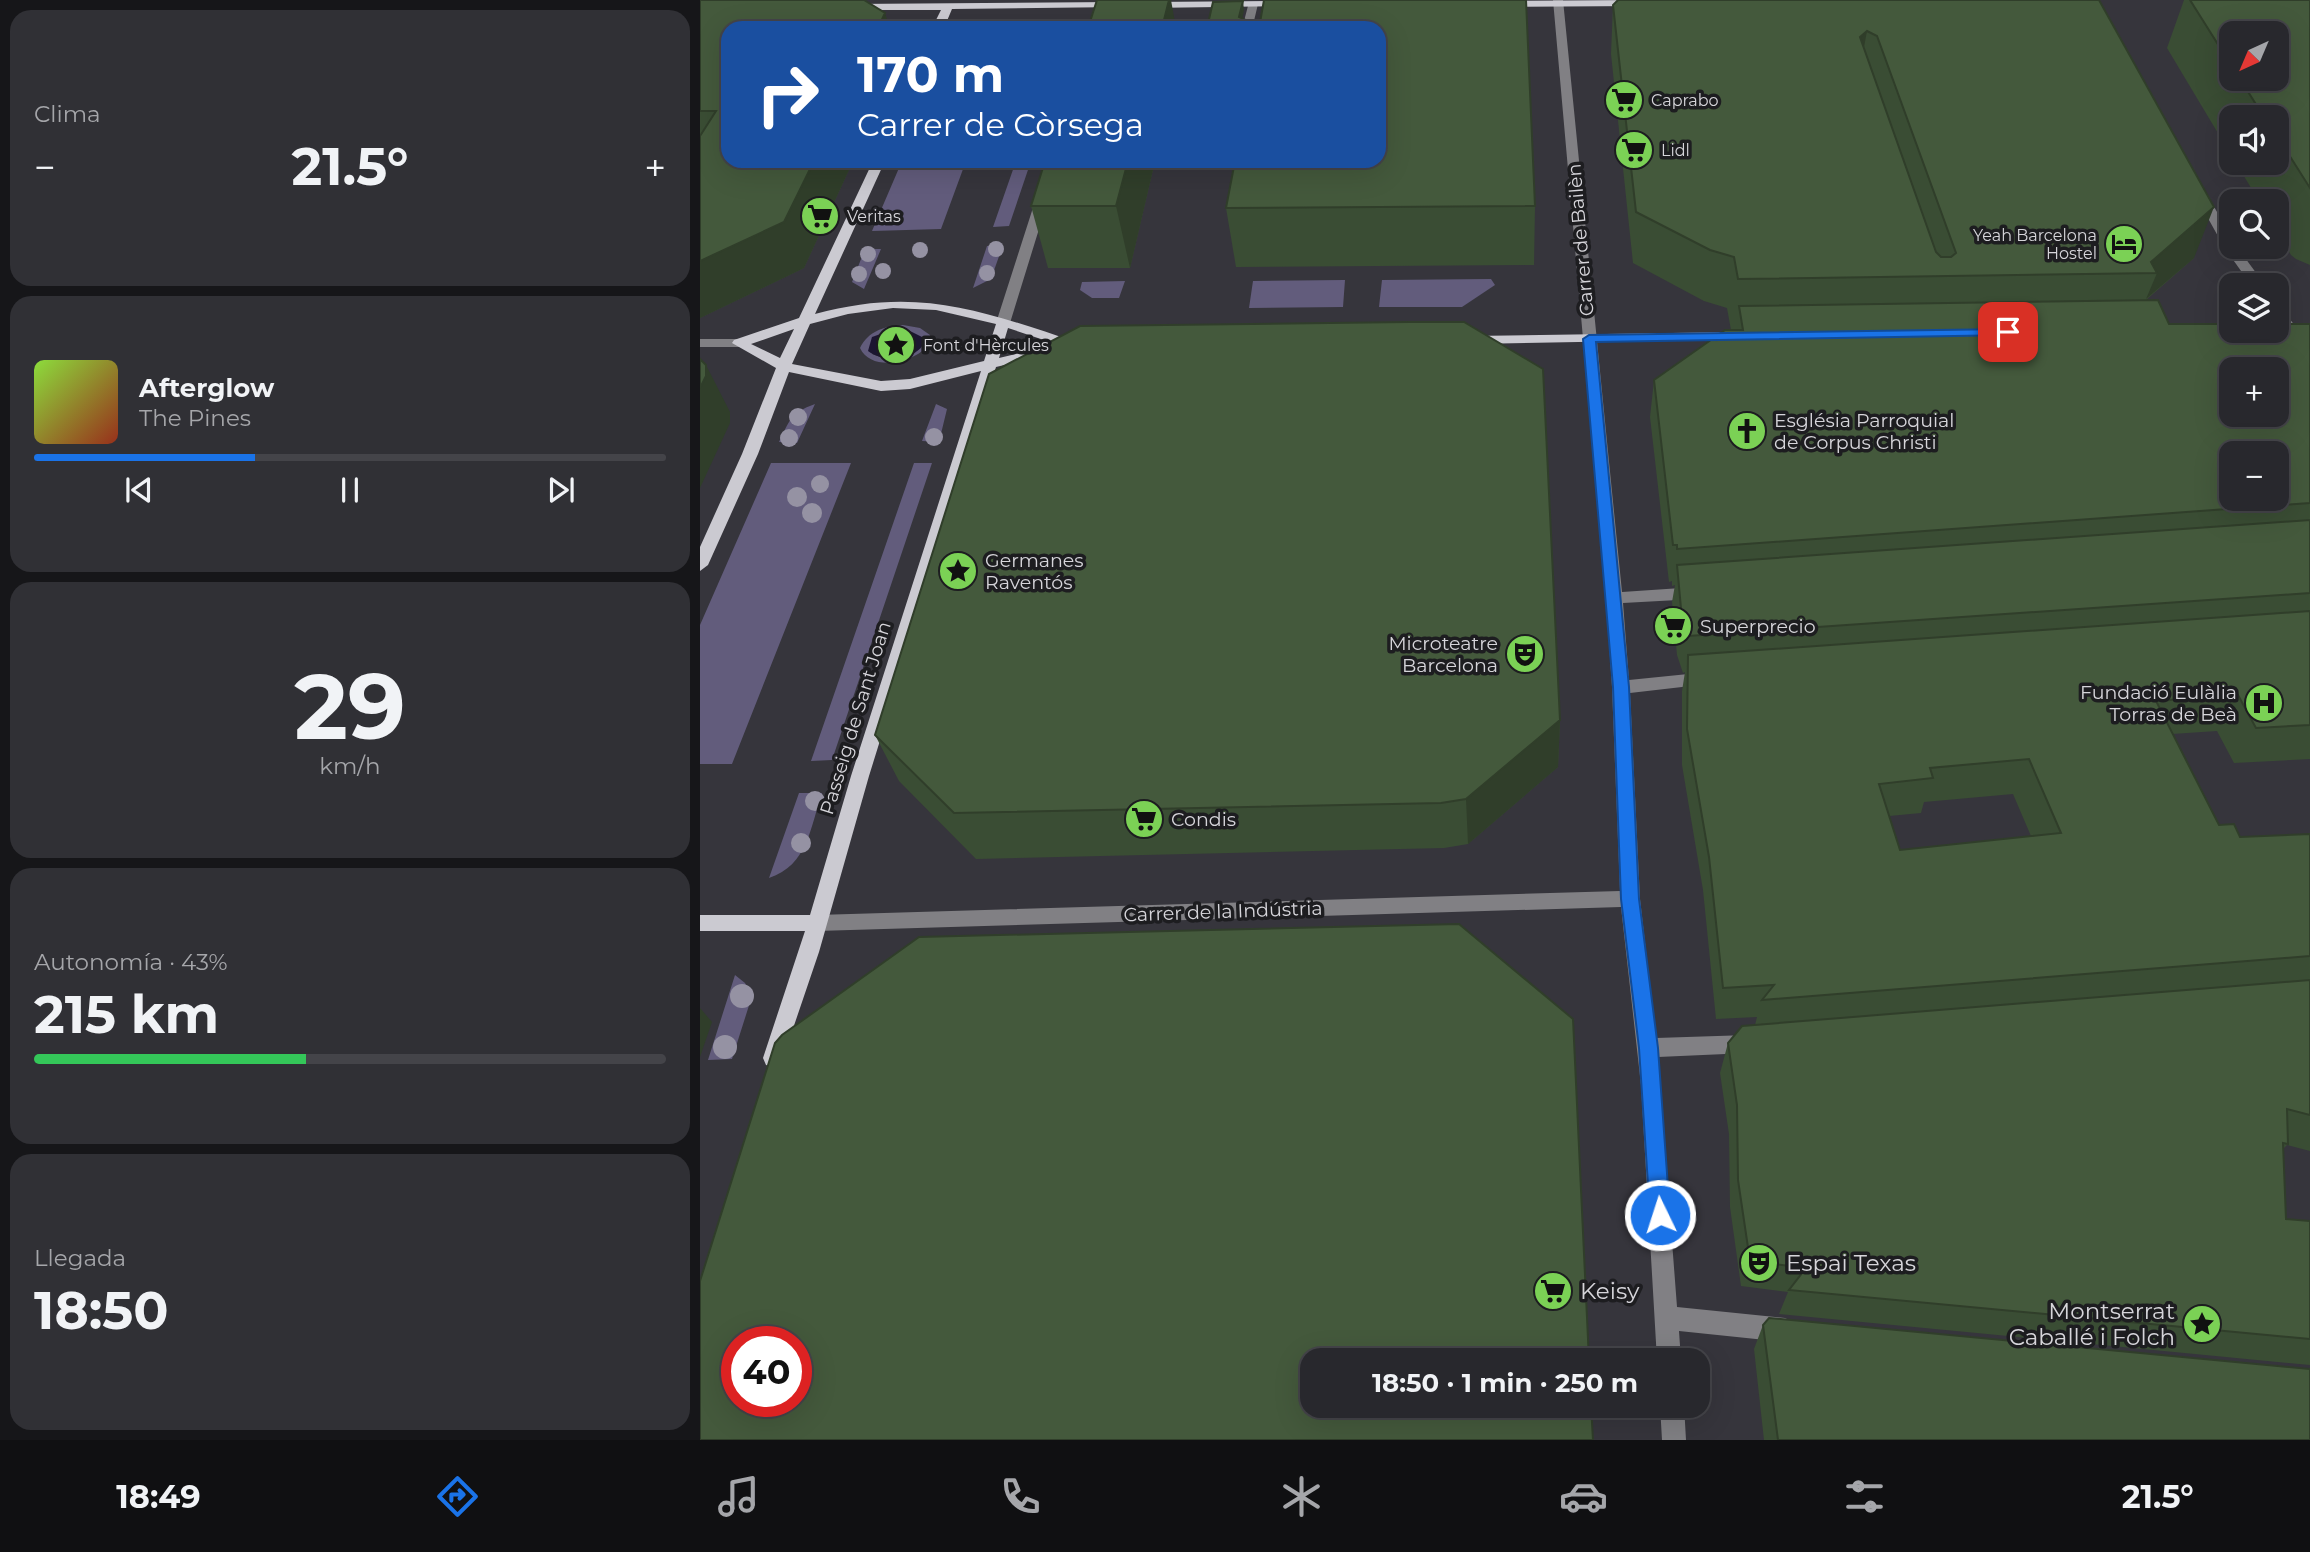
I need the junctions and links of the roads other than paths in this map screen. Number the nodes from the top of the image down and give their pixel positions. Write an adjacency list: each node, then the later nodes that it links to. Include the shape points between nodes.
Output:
1 (1558, 2): 2 (main road); 6 (main road); 21 (street, Carrer de Bailèn)
2 (1651, 2)
3 (949, 3): 7 (main road); 8 (main road); 9 (main road)
4 (1253, 4): 5 (main road); 8 (main road); 10 (street)
5 (1294, 4)
6 (1484, 4)
7 (844, 7)
8 (1107, 7)
9 (941, 21)
10 (1249, 21)
11 (876, 168): 15 (main road)
12 (1052, 168): 16 (street, Passeig de Sant Joan)
13 (2196, 187): 14 (street)
14 (2219, 226)
15 (805, 320): 16 (main road, via 847,310 916,304); 24 (main road); 27 (main road)
16 (1003, 323): 26 (main road, Passeig de Sant Joan); 26 (main road, via 1080,346)
17 (2289, 328): 18 (main road)
18 (2310, 328)
19 (2289, 335): 25 (street)
20 (1753, 336): 21 (main road)
21 (1589, 339): 22 (main road); 30 (street, Carrer de Bailèn)
22 (1452, 340)
23 (700, 343): 24 (street)
24 (739, 343): 27 (main road)
25 (2310, 355)
26 (990, 363): 27 (main road, via 910,384 881,386); 35 (main road, Passeig de Sant Joan)
27 (785, 366): 28 (main road)
28 (700, 565)
29 (1717, 592): 30 (street)
30 (1614, 598): 32 (street, Carrer de Bailèn)
31 (1727, 677): 32 (street)
32 (1621, 687): 33 (street, Carrer de Bailèn)
33 (1630, 899): 35 (street, Carrer de la Indústria); 37 (street, Carrer de Bailèn)
34 (700, 923): 35 (main road)
35 (817, 923): 38 (main road, Passeig de Sant Joan)
36 (1762, 1043): 37 (street)
37 (1648, 1048): 39 (street, Carrer de Bailèn)
38 (768, 1072)
39 (1667, 1318): 40 (street); 41 (street, Carrer de Bailèn)
40 (1814, 1333)
41 (1668, 1348)
42 (1673, 1418): 43 (street)
43 (1674, 1440)

